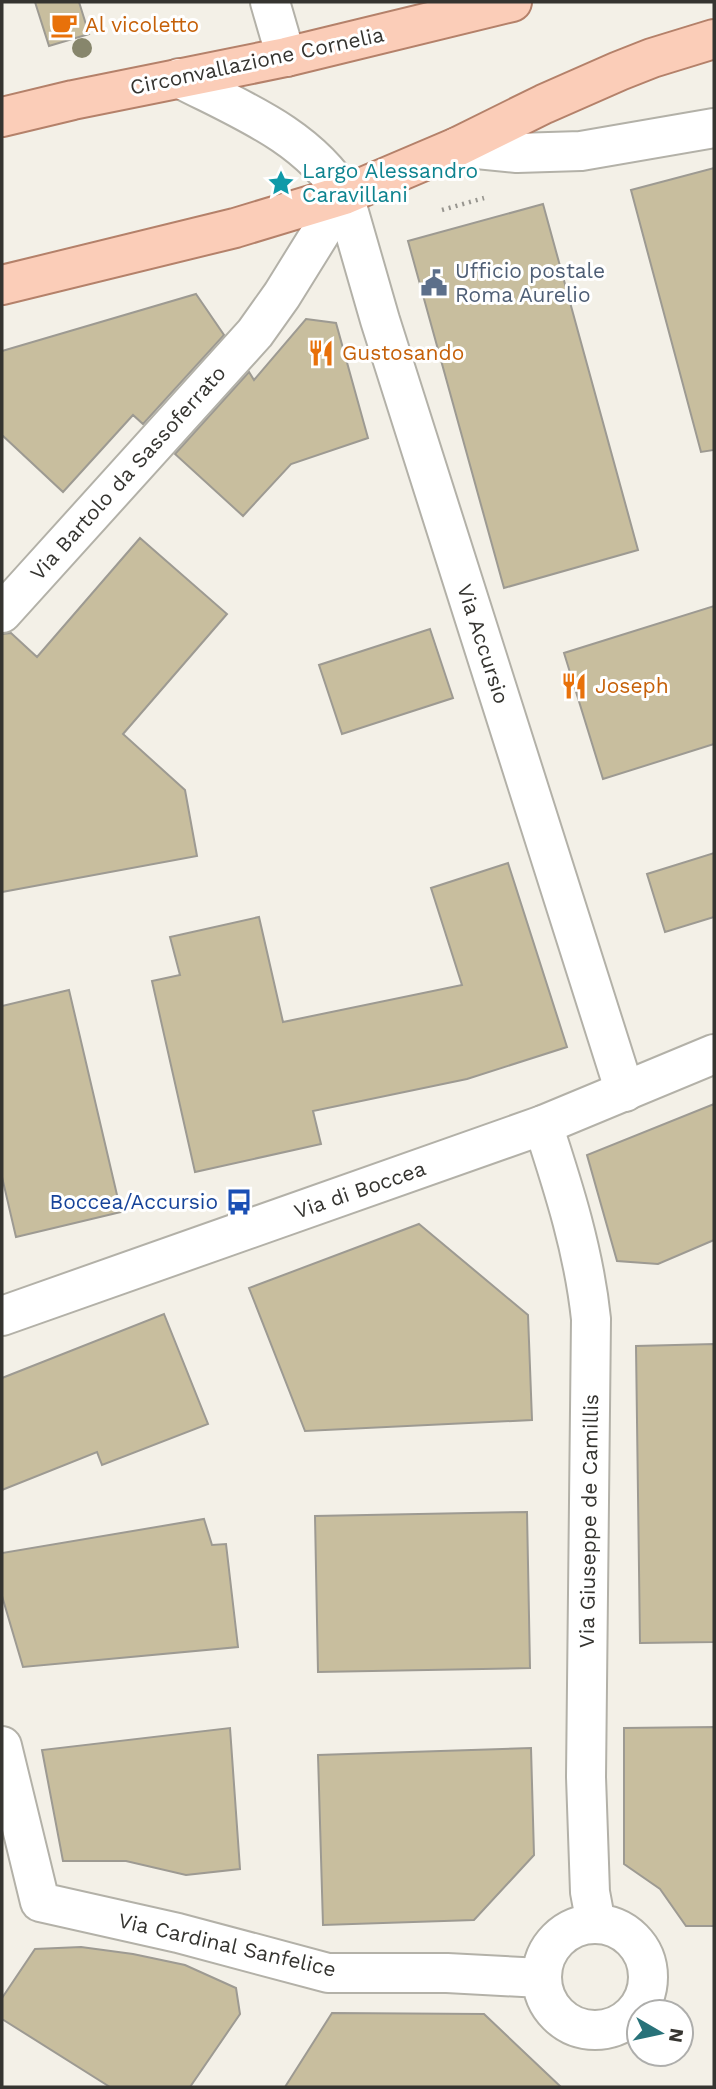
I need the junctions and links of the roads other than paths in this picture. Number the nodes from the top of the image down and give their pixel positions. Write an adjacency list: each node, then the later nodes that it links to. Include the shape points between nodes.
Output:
1 (270, 2): 4 (street)
2 (512, 2): 4 (main road, Circonvallazione Cornelia)
3 (714, 39): 8 (main road, via 619,71)
4 (286, 57): 5 (main road, Circonvallazione Cornelia)
5 (179, 78): 6 (main road, Circonvallazione Cornelia); 9 (street, via 276,128 322,166)
6 (2, 117)
7 (714, 128): 8 (street, via 581,151 517,153)
8 (457, 147): 9 (main road)
9 (344, 195): 10 (main road, via 235,228); 11 (street, Via Bartolo da Sassoferrato, via 255,333); 13 (street, Via Accursio)
10 (2, 285)
11 (2, 613)
12 (714, 1054): 13 (street, Via di Boccea)
13 (625, 1092): 14 (street, Via di Boccea)
14 (543, 1125): 15 (street, Via di Boccea); 17 (street, Via Giuseppe de Camillis, via 577,1236 591,1319 586,1777 590,1892)
15 (2, 1316)
16 (2, 1746): 18 (street, Via Cardinal Sanfelice, via 40,1902 328,1973)
17 (596, 1924): 18 (street, via 566,1931 548,1951); 18 (street, via 615,1927 634,1940 645,1959 648,1983 641,2004 625,2021 604,2030 581,2029 561,2019 546,2000)
18 (541, 1978)

